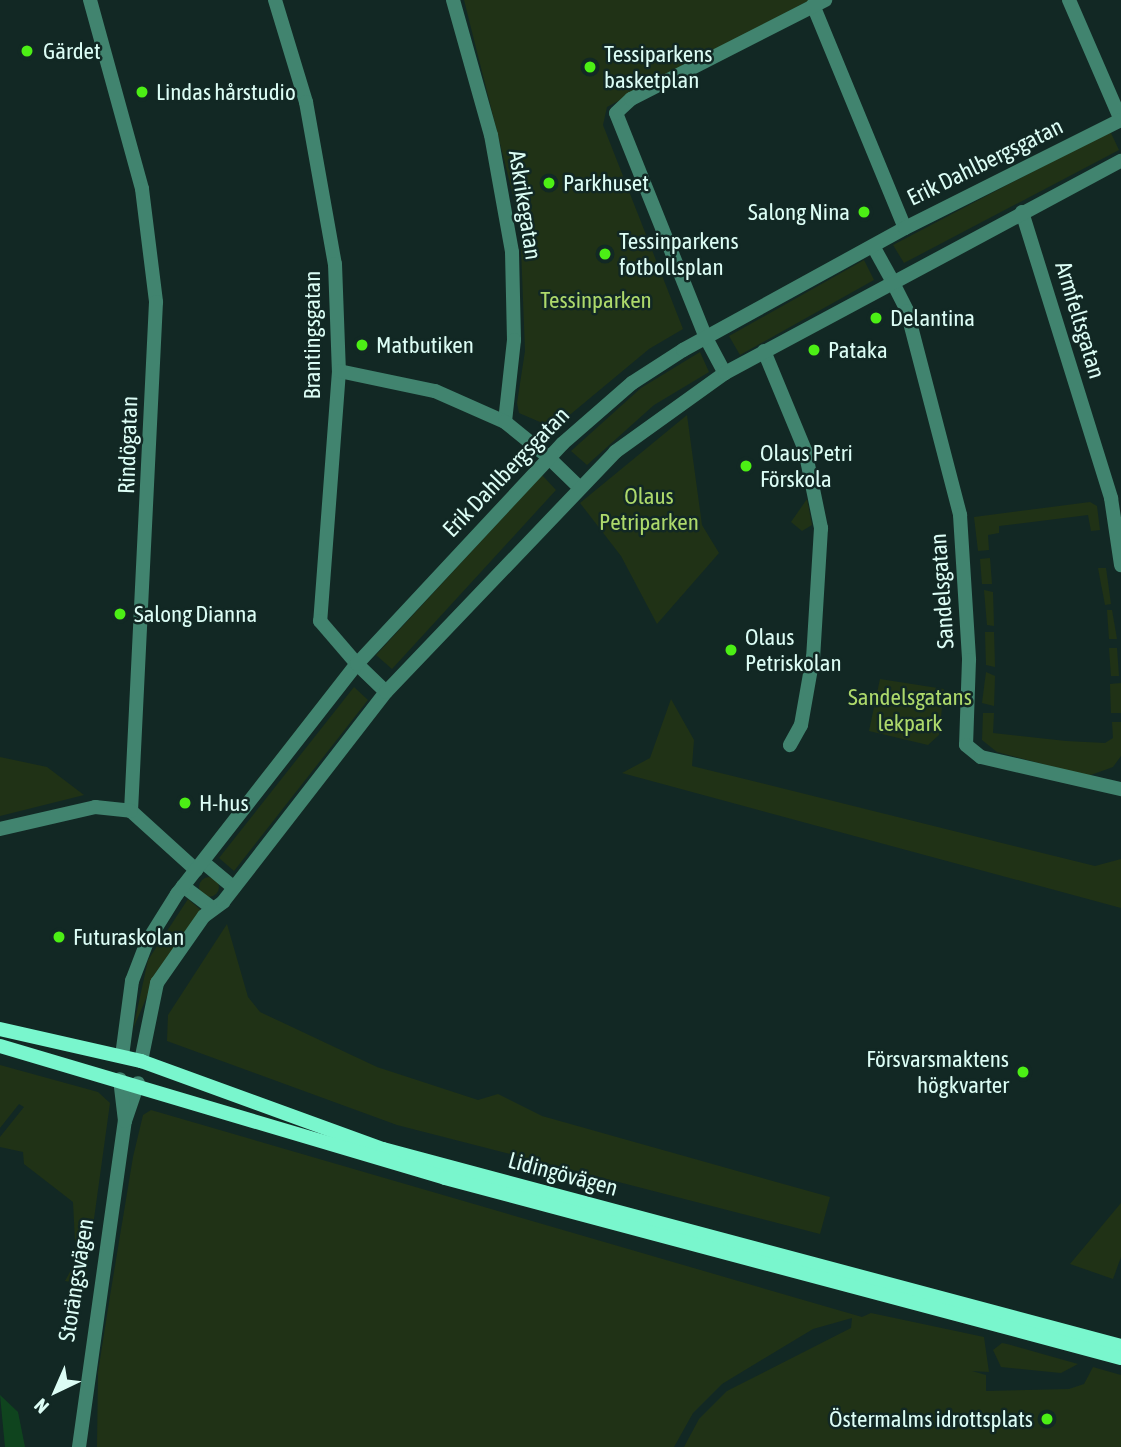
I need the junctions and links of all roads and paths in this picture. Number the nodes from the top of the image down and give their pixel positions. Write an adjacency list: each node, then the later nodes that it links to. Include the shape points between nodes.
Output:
1 (90, 0): 25 (street, Rindögatan, via 142,189 156,302)
2 (275, 0): 14 (street, Brantingsgatan, via 327,196)
3 (453, 0): 16 (street, Askrikegatan, via 491,135 512,252 514,340)
4 (1069, 0): 6 (street)
5 (819, 3): 9 (street); 12 (street, via 624,104 617,120)
6 (1121, 120): 9 (street, Erik Dahlbergsgatan)
7 (1121, 161): 8 (street)
8 (1022, 212): 11 (street); 19 (street, Armfeltsgatan)
9 (905, 228): 10 (street, Erik Dahlbergsgatan)
10 (873, 246): 11 (street); 12 (street, Erik Dahlbergsgatan)
11 (891, 279): 13 (street); 24 (street, Sandelsgatan, via 907,311 960,515 970,660 966,744 981,757)
12 (706, 338): 15 (street); 17 (street, Erik Dahlbergsgatan, via 632,383)
13 (764, 351): 15 (street); 23 (street, via 805,450 820,517 813,657 801,725)
14 (339, 371): 16 (street, via 435,391); 21 (street, Brantingsgatan, via 319,608 320,621)
15 (725, 373): 18 (street, via 647,425)
16 (505, 422): 17 (street)
17 (548, 457): 18 (street); 21 (street, Erik Dahlbergsgatan)
18 (579, 486): 22 (street)
19 (1116, 496): 20 (street, Armfeltsgatan)
20 (1121, 565)
21 (357, 664): 22 (street, Brantingsgatan); 27 (street, Erik Dahlbergsgatan)
22 (386, 692): 29 (street)
23 (790, 745)
24 (1121, 789)
25 (131, 811): 26 (street, via 95,807); 27 (street)
26 (0, 829)
27 (199, 866): 28 (street, Erik Dahlbergsgatan); 29 (street)
28 (183, 886): 30 (street); 33 (street, Erik Dahlbergsgatan, via 139,960)
29 (234, 888): 30 (street)
30 (211, 907): 34 (street, via 157,983)
31 (0, 1029): 33 (main road, Lidingövägen)
32 (0, 1046): 35 (main road, Lidingövägen)
33 (122, 1056): 34 (main road, Lidingövägen); 35 (main road)
34 (141, 1061): 36 (main road); 38 (main road, Lidingövägen, via 383,1149)
35 (120, 1079): 36 (main road, Lidingövägen); 37 (street, Storängsvägen)
36 (138, 1083): 37 (street, Storängsvägen); 39 (main road, Lidingövägen, via 445,1178)
37 (125, 1121): 40 (street, Storängsvägen)
38 (1121, 1346)
39 (1121, 1357)
40 (79, 1447)

